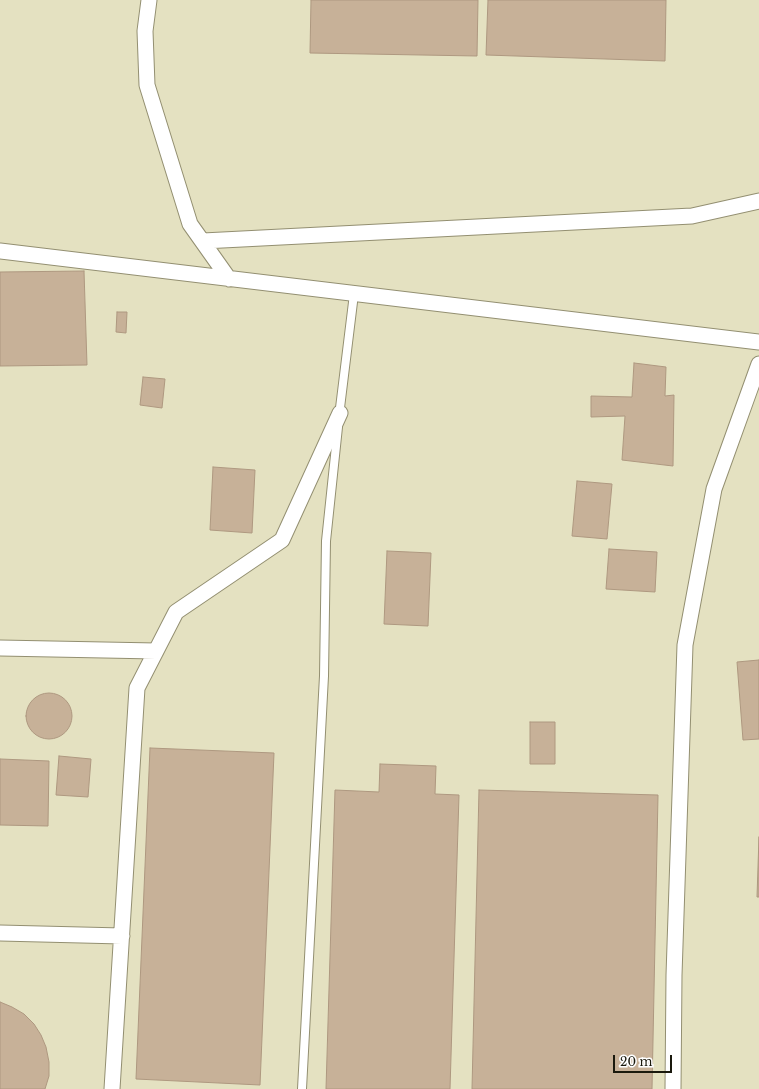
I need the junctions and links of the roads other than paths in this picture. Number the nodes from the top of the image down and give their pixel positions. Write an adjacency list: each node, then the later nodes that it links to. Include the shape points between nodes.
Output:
1 (149, 0): 3 (street, via 146,31 147,85 190,224)
2 (759, 202): 3 (street, via 692,216)
3 (203, 241): 5 (street)
4 (0, 251): 5 (street)
5 (229, 279): 6 (street)
6 (354, 294): 7 (street); 9 (lane)
7 (759, 342)
8 (759, 364): 16 (street, via 714,489 685,645 674,975)
9 (340, 413): 11 (street, via 282,540 176,612); 15 (lane, via 326,541 324,676)
10 (0, 648): 11 (street)
11 (156, 651): 13 (street, via 137,688)
12 (0, 933): 13 (street)
13 (122, 936): 14 (street)
14 (112, 1089)
15 (302, 1089)
16 (673, 1089)

